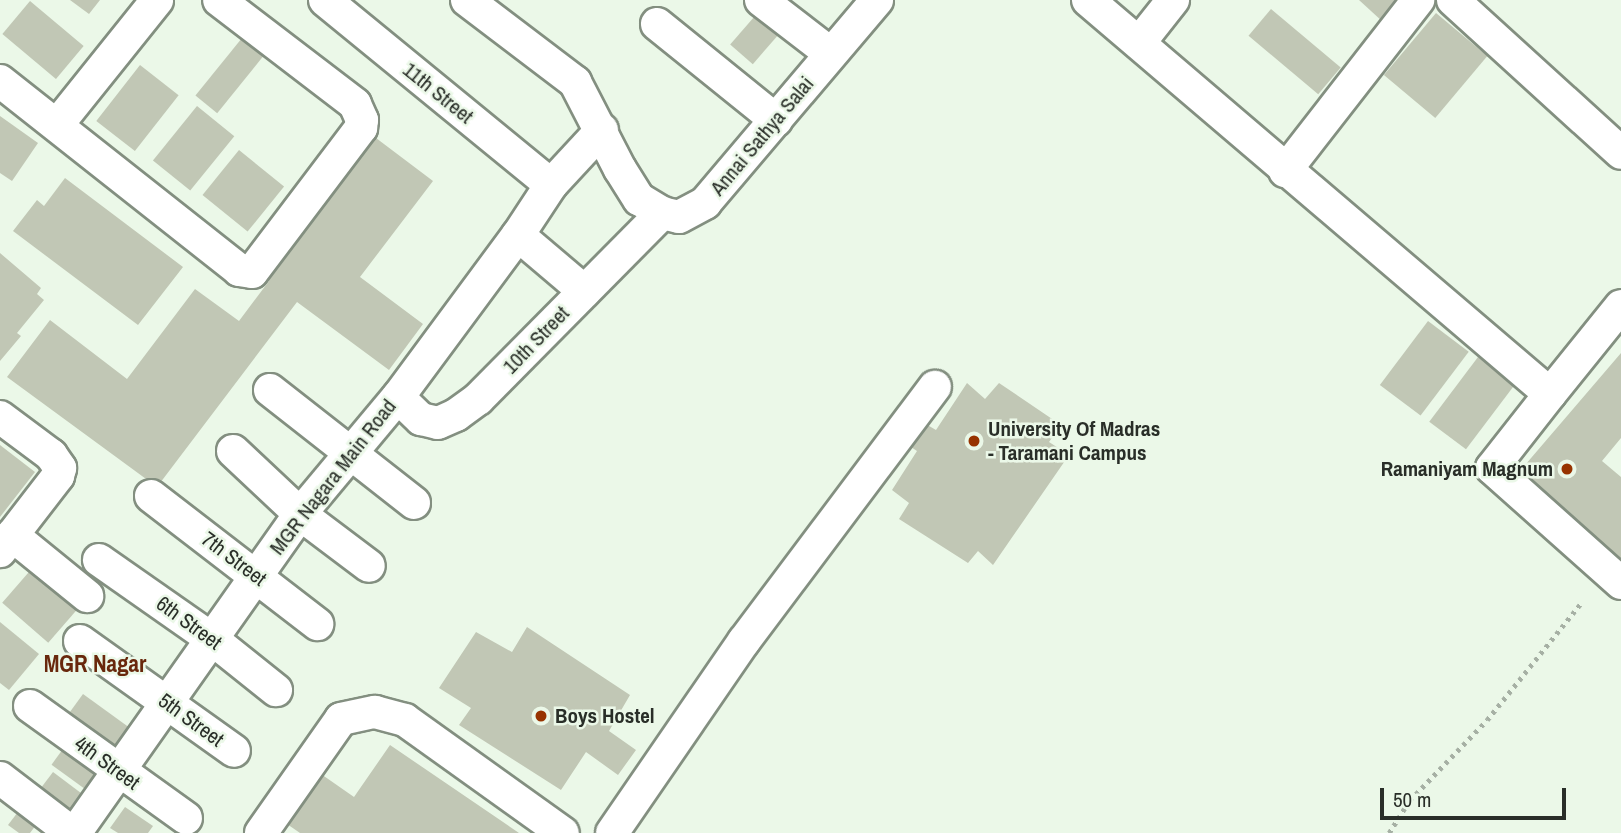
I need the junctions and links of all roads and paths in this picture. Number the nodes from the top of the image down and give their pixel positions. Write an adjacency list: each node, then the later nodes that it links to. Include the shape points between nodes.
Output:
1 (157, 0): 16 (street)
2 (219, 0): 16 (street, via 355,104 362,120 258,268 239,270)
3 (325, 0): 20 (street, 11th Street)
4 (467, 0): 17 (street, via 575,82)
5 (761, 0): 13 (street)
6 (877, 0): 13 (street, Annai Sathya Salai)
7 (1173, 0): 12 (street)
8 (1418, 0): 19 (street)
9 (1453, 0): 18 (street)
10 (1098, 3): 12 (street)
11 (657, 24): 15 (street)
12 (1139, 43): 19 (street)
13 (831, 54): 15 (street, Annai Sathya Salai)
14 (0, 81): 16 (street)
15 (776, 120): 21 (street, Annai Sathya Salai, via 705,203 679,218)
16 (57, 125)
17 (602, 130): 20 (street, MGR Nagara Main Road); 21 (street, via 639,199)
18 (1621, 153)
19 (1285, 170): 27 (street)
20 (551, 185): 22 (street, MGR Nagara Main Road)
21 (662, 213): 23 (street, 10th Street)
22 (518, 235): 23 (street); 28 (street, MGR Nagara Main Road)
23 (584, 291): 28 (street, 10th Street, via 478,399 456,415 438,423 421,419)
24 (1621, 306): 27 (street)
25 (934, 387): 55 (street, via 744,641)
26 (270, 390): 31 (street)
27 (1550, 394): 39 (street, via 1492,468)
28 (398, 397): 31 (street, MGR Nagara Main Road)
29 (0, 417): 35 (street, via 51,455 60,468)
30 (233, 451): 34 (street)
31 (352, 452): 33 (street); 34 (street, MGR Nagara Main Road)
32 (151, 496): 38 (street, 7th Street)
33 (414, 503)
34 (300, 514): 37 (street); 38 (street, MGR Nagara Main Road)
35 (6, 543): 40 (street)
36 (99, 560): 43 (street, 6th Street)
37 (369, 566)
38 (257, 576): 42 (street, 7th Street); 43 (street, MGR Nagara Main Road)
39 (1621, 583)
40 (87, 596)
41 (1582, 602): 56 (path, via 1487,720 1410,800)
42 (317, 624)
43 (212, 639): 45 (street, 6th Street); 46 (street, MGR Nagara Main Road)
44 (80, 641): 46 (street, 5th Street)
45 (276, 690)
46 (167, 702): 48 (street, 5th Street); 49 (street, MGR Nagara Main Road)
47 (30, 706): 49 (street, 4th Street)
48 (234, 751)
49 (117, 771): 51 (street, 4th Street); 52 (street, MGR Nagara Main Road)
50 (0, 778): 52 (street)
51 (186, 818)
52 (74, 833)
53 (261, 833): 54 (street, via 341,719 375,712 405,720)
54 (564, 833)
55 (612, 833)
56 (1389, 833)

